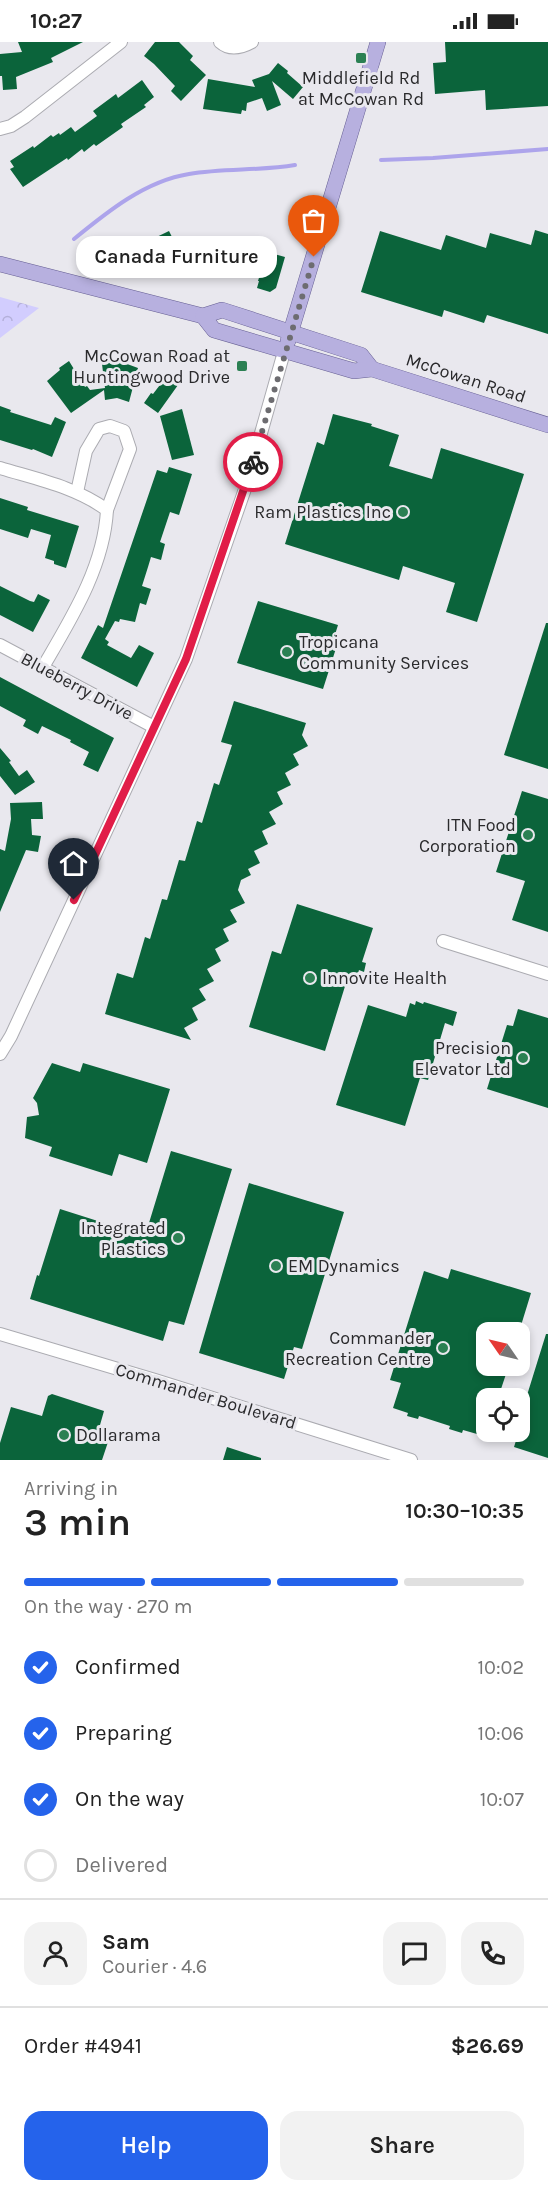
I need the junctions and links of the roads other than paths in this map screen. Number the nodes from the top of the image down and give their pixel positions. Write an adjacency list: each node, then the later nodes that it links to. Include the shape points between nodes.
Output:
1 (121, 42): 5 (street, via 25,117)
2 (220, 42): 3 (street, via 225,47 240,48)
3 (252, 42)
4 (378, 42): 8 (main road)
5 (0, 129)
6 (0, 264): 7 (main road, McCowan Road)
7 (203, 316): 8 (main road, McCowan Road, via 222,310); 9 (main road, McCowan Road, via 214,330)
8 (291, 331): 9 (main road); 10 (main road, McCowan Road, via 361,355)
9 (284, 352): 10 (main road, McCowan Road, via 354,372); 17 (street, via 246,486 186,659)
10 (372, 369): 11 (main road, McCowan Road)
11 (548, 424)
12 (0, 468): 13 (street)
13 (77, 492): 14 (street); 14 (street, via 86,451 99,429 110,426 124,431 129,449)
14 (107, 510): 16 (street, via 106,528 90,581)
15 (0, 645): 16 (street, Blueberry Drive)
16 (44, 667): 17 (street, Blueberry Drive)
17 (154, 727): 20 (street)
18 (442, 941): 19 (street)
19 (548, 974)
20 (0, 1054)
21 (0, 1334): 22 (street, Commander Boulevard)
22 (411, 1460)

